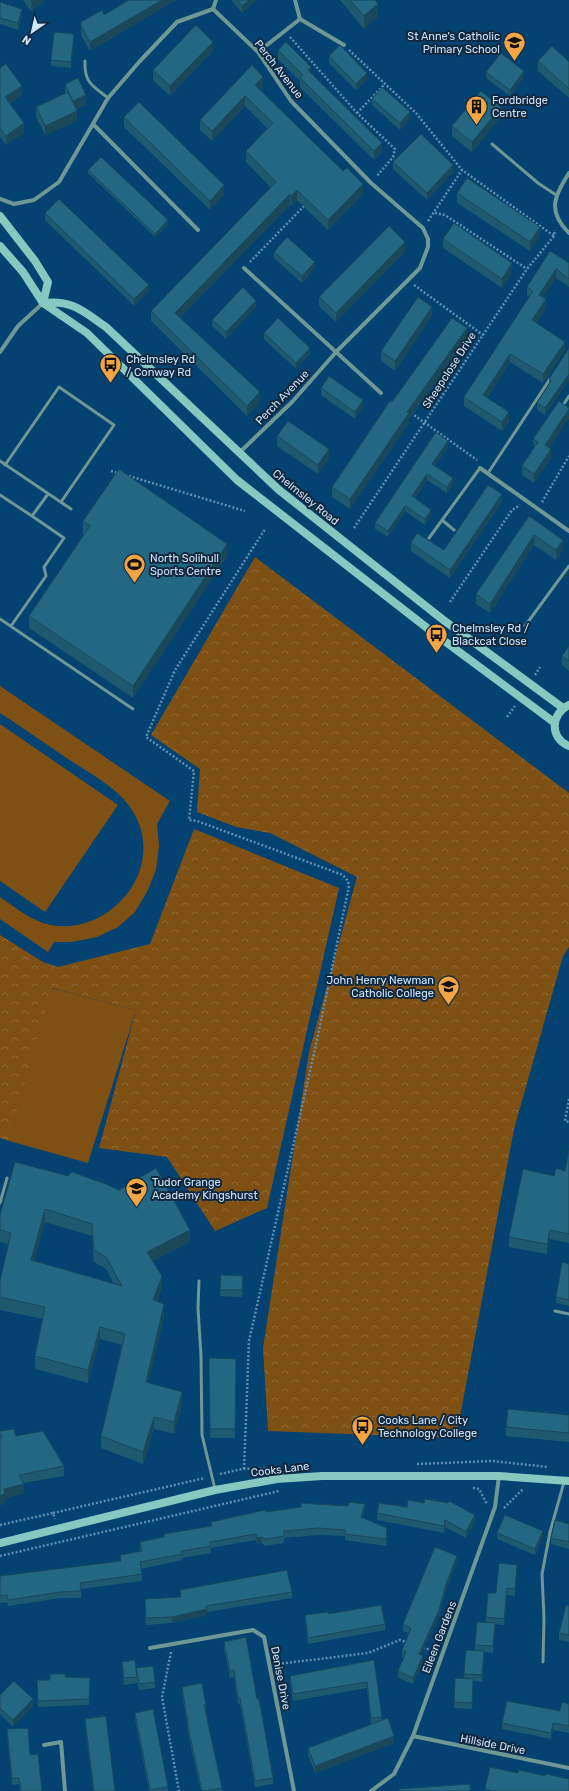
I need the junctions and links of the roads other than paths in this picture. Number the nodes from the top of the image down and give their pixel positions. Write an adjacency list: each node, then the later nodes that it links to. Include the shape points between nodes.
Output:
1 (216, 0): 3 (street)
2 (296, 0): 4 (street)
3 (213, 9): 6 (street, Perch Avenue); 8 (street, via 177,22)
4 (300, 19): 5 (street); 6 (street)
5 (344, 45)
6 (258, 52): 20 (street, Perch Avenue, via 292,101 371,183 423,228 428,239 428,247 420,268)
7 (85, 61): 8 (lane, via 85,74 89,83)
8 (108, 98): 9 (street)
9 (94, 125): 13 (street, via 59,182 34,200 14,204); 15 (street)
10 (492, 144): 12 (lane)
11 (569, 173): 12 (street)
12 (556, 195): 16 (street, via 558,222)
13 (0, 199)
14 (0, 216): 19 (street, via 48,282)
15 (198, 230)
16 (569, 233)
17 (0, 246): 19 (street, via 23,272)
18 (244, 268): 20 (street)
19 (43, 303): 21 (street, via 18,326); 26 (street, Chelmsley Road, via 60,301 78,308 106,327); 46 (street, via 87,333 237,480 431,631)
20 (337, 351): 23 (street); 26 (street, Perch Avenue, via 292,402)
21 (0, 352)
22 (553, 375): 30 (lane)
23 (381, 393)
24 (569, 396): 25 (lane)
25 (562, 407)
26 (239, 454): 44 (street, Chelmsley Road, via 279,490 442,619)
27 (0, 461): 28 (lane)
28 (5, 465): 31 (lane); 33 (lane, via 59,387 114,425)
29 (480, 468): 30 (street); 36 (lane)
30 (488, 473): 38 (street)
31 (48, 494): 33 (lane); 35 (lane)
32 (0, 495): 35 (lane)
33 (61, 502): 34 (lane)
34 (71, 509)
35 (32, 516): 42 (lane, via 64,538 44,567 46,576)
36 (442, 520): 37 (lane); 39 (lane)
37 (454, 530)
38 (569, 531)
39 (429, 538)
40 (569, 566): 43 (lane)
41 (0, 619): 42 (lane)
42 (11, 626): 45 (lane)
43 (525, 626)
44 (566, 706): 46 (street, Chelmsley Road)
45 (133, 709)
46 (554, 722): 47 (street, via 557,737)
47 (569, 746)
48 (7, 1178): 49 (lane)
49 (0, 1203)
50 (199, 1281): 55 (lane, via 202,1435)
51 (555, 1311): 52 (lane)
52 (569, 1314)
53 (499, 1476): 54 (street, Cooks Lane); 55 (street, Cooks Lane, via 322,1476 277,1479); 59 (street, Eileen Gardens, via 495,1507)
54 (567, 1480): 58 (lane, via 550,1532 542,1574)
55 (215, 1490): 56 (street, Cooks Lane)
56 (0, 1543)
57 (150, 1648): 63 (street, Denise Drive, via 253,1630 264,1637)
58 (542, 1662)
59 (413, 1736): 61 (street, Hillside Drive); 64 (street, Eileen Gardens, via 394,1774)
60 (44, 1745): 62 (street, via 61,1742)
61 (569, 1768)
62 (65, 1791)
63 (294, 1791)
64 (371, 1791)

